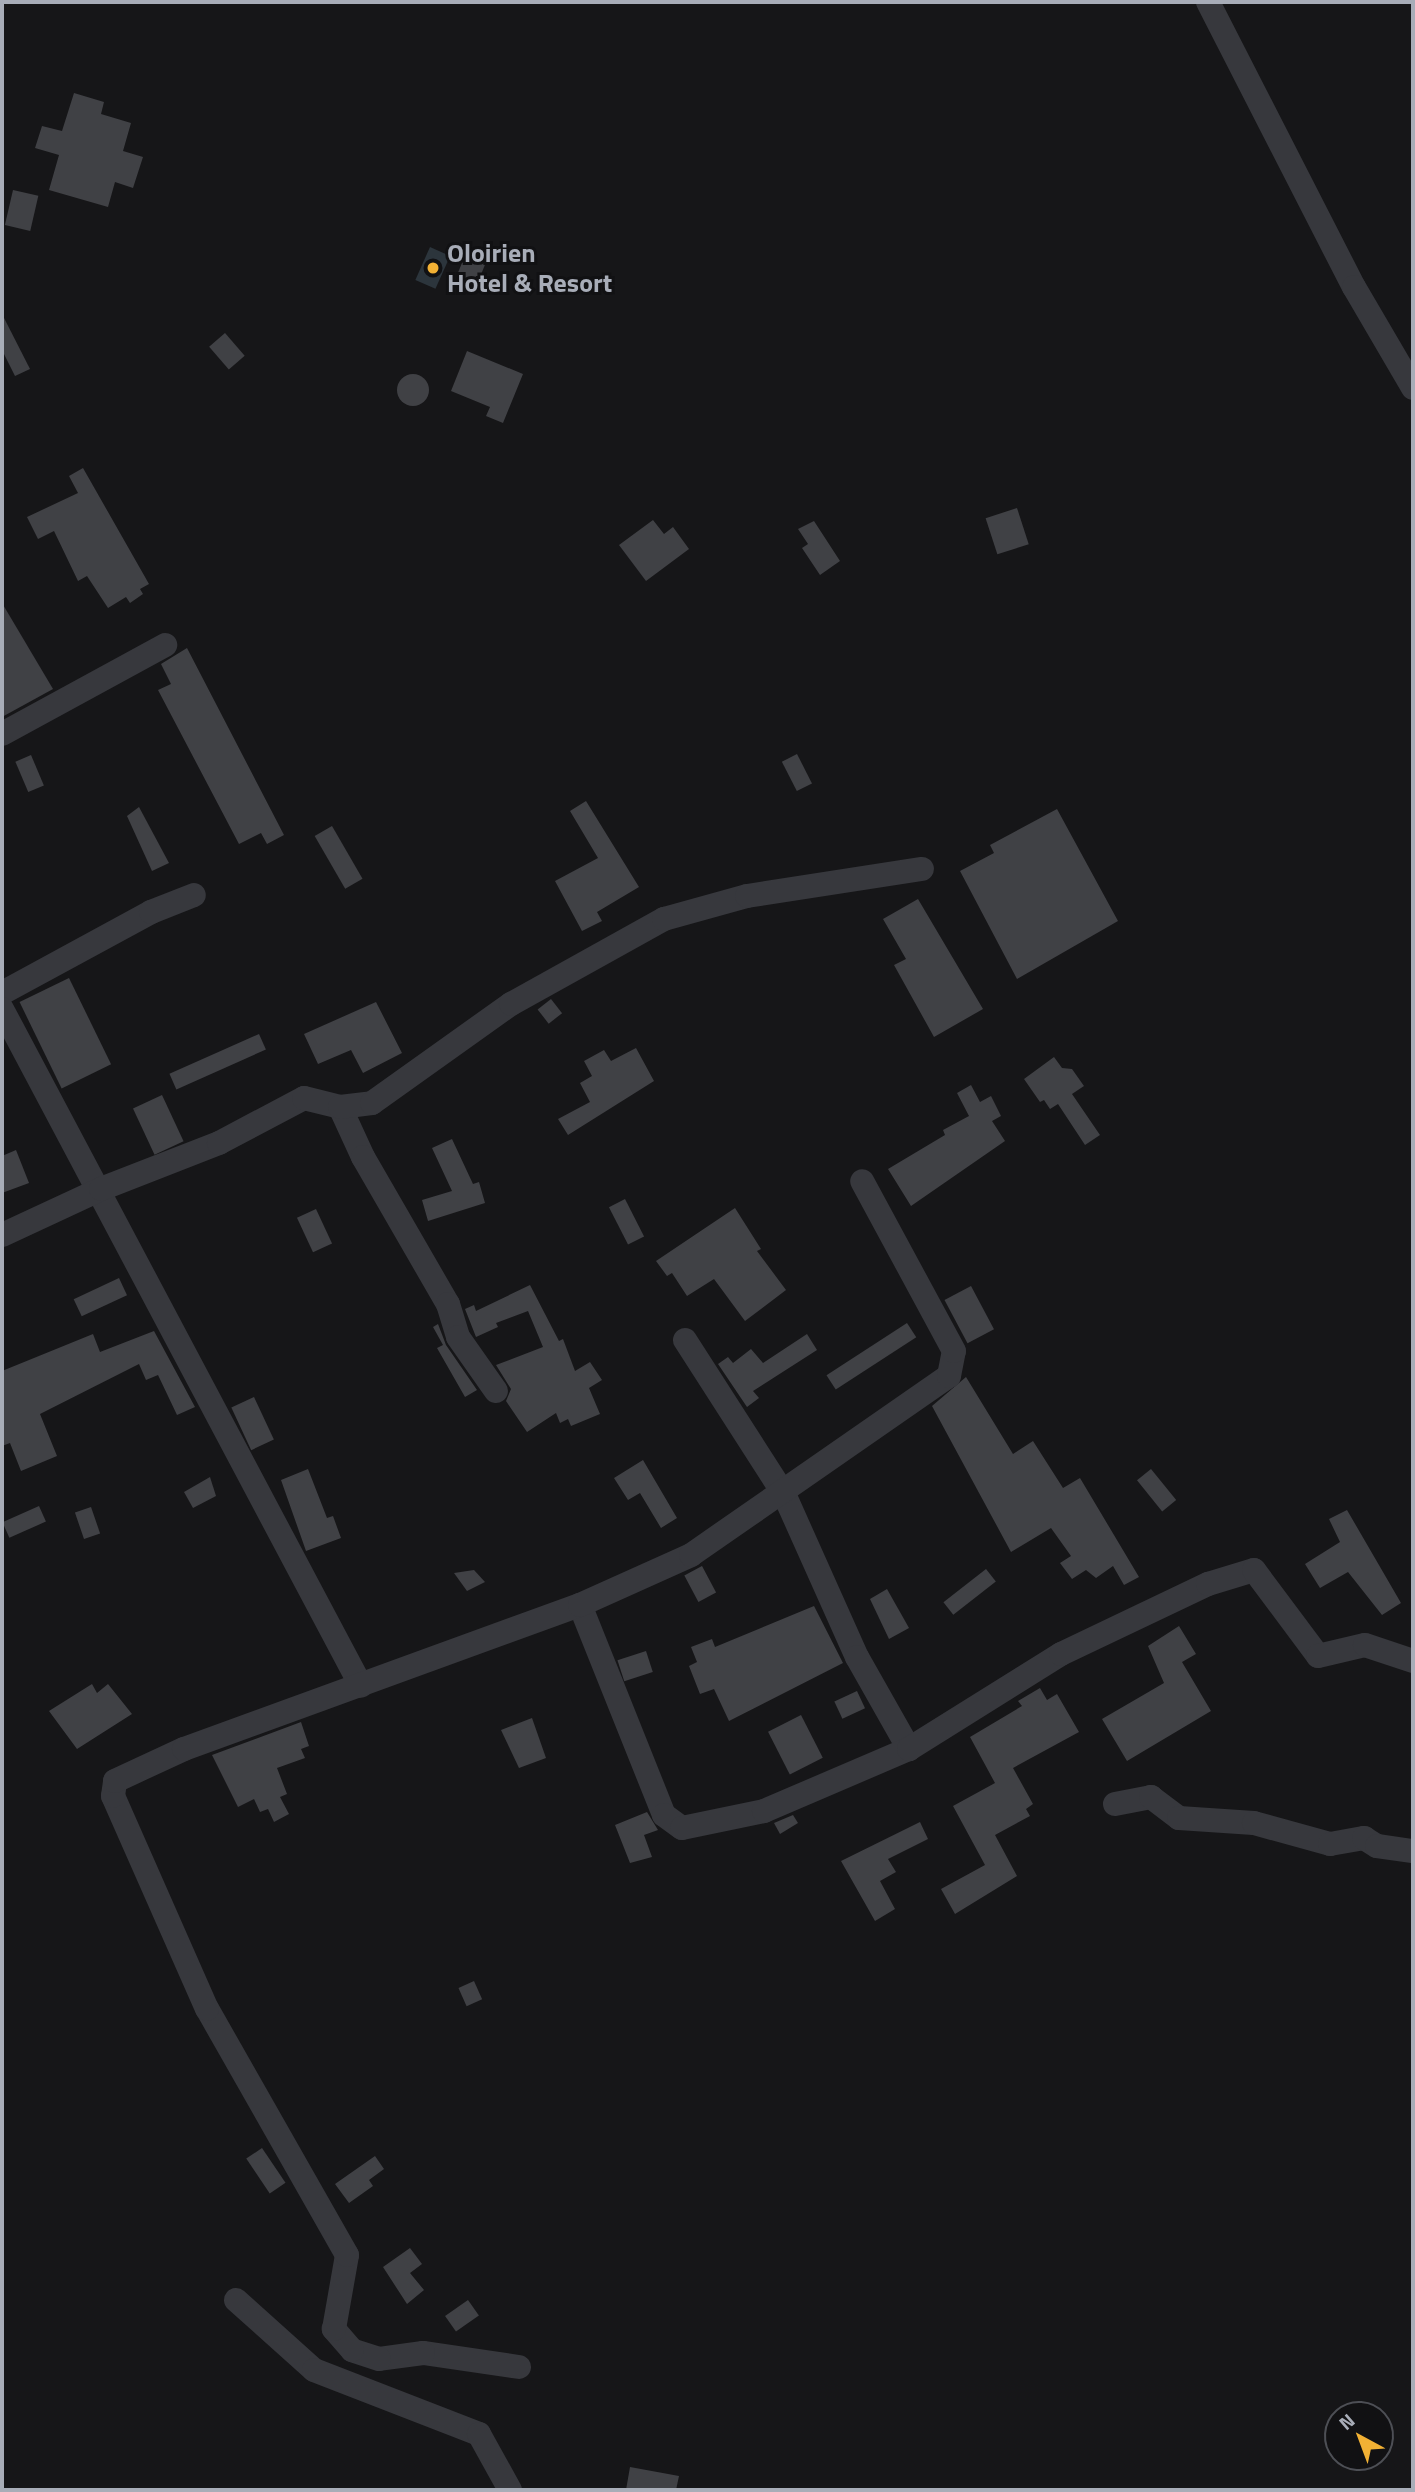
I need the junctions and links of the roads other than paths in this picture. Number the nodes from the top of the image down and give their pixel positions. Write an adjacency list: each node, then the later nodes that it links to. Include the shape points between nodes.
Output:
1 (1208, 2): 2 (street, via 1354,287)
2 (1413, 388)
3 (165, 645): 4 (street)
4 (2, 734)
5 (922, 869): 9 (street, via 747,896 664,919 511,1004 372,1103)
6 (194, 895): 7 (street, via 151,912)
7 (2, 993)
8 (2, 1009): 11 (street)
9 (340, 1107): 11 (street, via 304,1098 219,1143); 14 (street, via 363,1157 448,1304 458,1336)
10 (862, 1181): 15 (street, via 954,1351 949,1376)
11 (100, 1189): 12 (street); 18 (street)
12 (2, 1235)
13 (685, 1340): 15 (street)
14 (496, 1391)
15 (785, 1494): 16 (street, via 691,1555); 19 (street, via 857,1657)
16 (580, 1605): 18 (street); 19 (street, via 664,1815 682,1828 764,1811)
17 (1413, 1661): 19 (street, via 1365,1645 1318,1656 1254,1570 1208,1584 1061,1654)
18 (361, 1686): 23 (street, via 184,1749 115,1781 113,1796 207,2008 347,2255 334,2329 352,2350 379,2359 423,2353)
19 (909, 1749)
20 (1115, 1804): 21 (street, via 1151,1797 1179,1818 1254,1823 1330,1844 1364,1838 1377,1846)
21 (1413, 1851)
22 (236, 2300): 24 (street, via 314,2370 479,2434)
23 (519, 2367)
24 (510, 2490)

